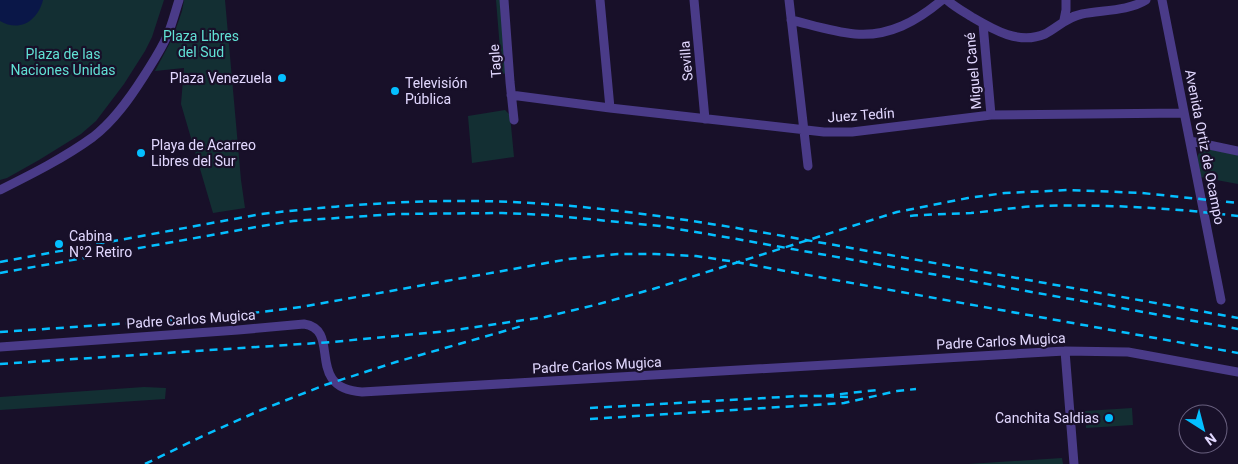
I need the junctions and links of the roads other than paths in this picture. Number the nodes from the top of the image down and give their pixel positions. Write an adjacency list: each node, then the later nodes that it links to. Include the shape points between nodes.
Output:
1 (179, 0): 24 (street, via 160,49 132,95 111,121 78,147)
2 (504, 0): 14 (street, Tagle)
3 (600, 0): 15 (street)
4 (694, 0): 18 (street, Sevilla)
5 (789, 0): 11 (street)
6 (942, 0): 11 (street, via 907,24 874,34 856,34)
7 (947, 0): 13 (street)
8 (1066, 0): 12 (street)
9 (1146, 0): 12 (street, via 1134,6 1078,14)
10 (1162, 0): 16 (street, Avenida Ortiz de Ocampo)
11 (791, 20): 20 (street)
12 (1064, 20): 13 (street, via 1047,33 1028,37 1012,36)
13 (983, 24): 17 (street, Miguel Cané)
14 (511, 95): 15 (street, Juez Tedín); 19 (street, Tagle)
15 (610, 108): 18 (street, Juez Tedín)
16 (1184, 113): 17 (street, Juez Tedín); 21 (street, Avenida Ortiz de Ocampo)
17 (992, 115): 20 (street, Juez Tedín, via 852,132)
18 (705, 119): 20 (street, Juez Tedín)
19 (514, 120)
20 (804, 130): 23 (street)
21 (1190, 141): 22 (street); 25 (street, Avenida Ortiz de Ocampo)
22 (1238, 151)
23 (808, 166)
24 (0, 190)
25 (1221, 300)
26 (0, 347): 27 (street, Padre Carlos Mugica, via 304,324 314,326 321,334 327,370 334,381 347,389 362,392)
27 (1065, 351): 28 (street, Padre Carlos Mugica, via 1128,352); 29 (street)
28 (1238, 372)
29 (1074, 464)

